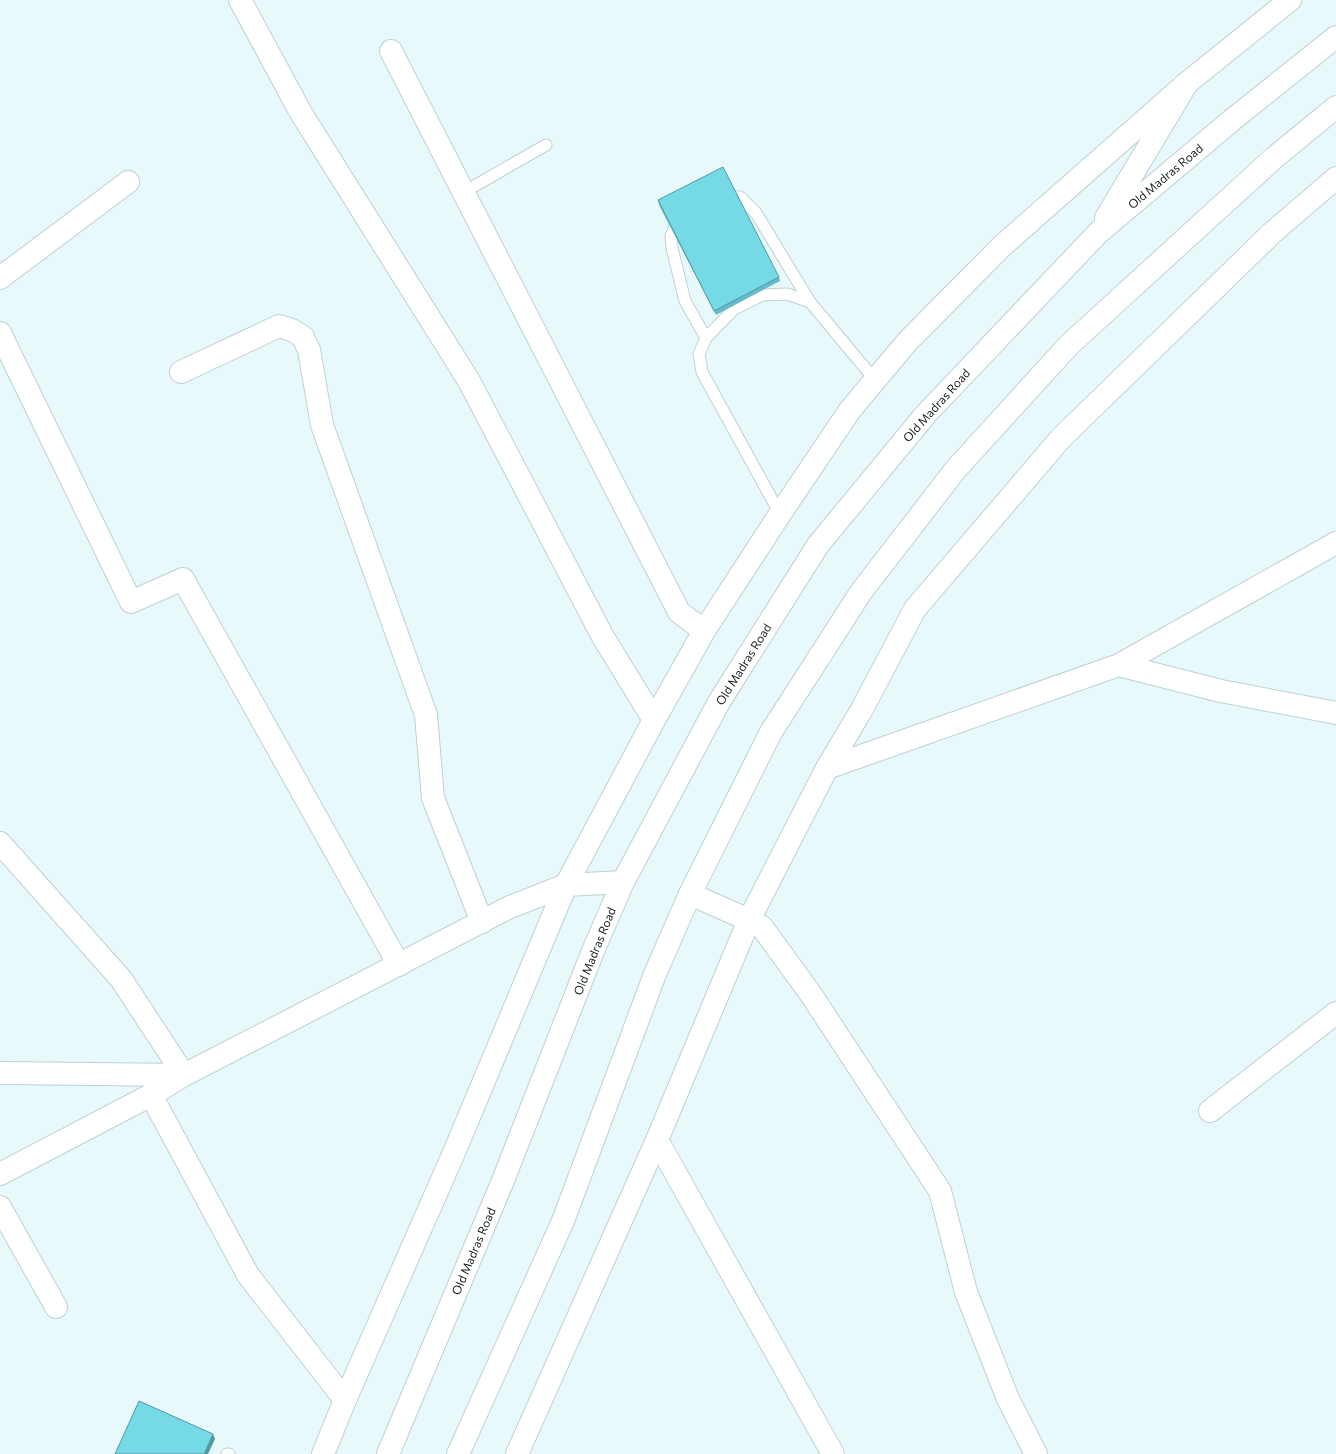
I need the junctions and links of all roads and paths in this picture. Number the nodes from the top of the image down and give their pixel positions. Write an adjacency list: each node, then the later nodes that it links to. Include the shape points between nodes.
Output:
1 (240, 0): 25 (main road, via 301,113 469,381 603,637)
2 (1290, 0): 5 (main road)
3 (1336, 37): 13 (main road, Old Madras Road, via 1232,120)
4 (391, 51): 10 (main road)
5 (1187, 82): 13 (main road); 19 (main road, via 1002,246 907,342)
6 (1336, 107): 30 (main road, via 1275,157 1069,345 956,469 861,592 771,732)
7 (546, 145): 10 (lane)
8 (1336, 178): 26 (main road, via 1272,233 1061,438 915,609 862,709)
9 (128, 182): 14 (main road)
10 (464, 192): 22 (main road, via 679,612)
11 (717, 200): 15 (lane, via 723,197 740,197 756,213)
12 (688, 216): 17 (lane, via 676,224 671,236 672,248 685,301)
13 (1098, 233): 28 (main road, Old Madras Road, via 926,414 818,545 719,702)
14 (0, 278)
15 (810, 302): 17 (lane, via 787,294 762,295 734,309); 19 (lane)
16 (0, 333): 33 (main road, via 131,602 183,579)
17 (706, 338): 20 (lane, via 699,354 702,372)
18 (181, 372): 32 (main road, via 279,326 292,330 302,337 309,350 322,425 426,715 433,798)
19 (875, 380): 20 (main road, via 850,410)
20 (780, 514): 22 (main road)
21 (1336, 543): 23 (main road)
22 (704, 631): 25 (main road)
23 (1119, 665): 24 (main road, via 1220,691); 26 (main road)
24 (1336, 713)
25 (654, 720): 29 (main road)
26 (827, 768): 31 (main road)
27 (0, 843): 36 (main road, via 121,979)
28 (623, 882): 29 (main road); 45 (main road, Old Madras Road, via 593,951 502,1183)
29 (566, 885): 32 (main road, via 510,907); 43 (main road, via 453,1155)
30 (690, 894): 31 (main road); 46 (main road, via 655,974 563,1221)
31 (749, 920): 39 (main road); 49 (main road, via 762,927 810,993 940,1191 966,1292 1008,1399)
32 (482, 922): 33 (main road)
33 (399, 965): 36 (main road)
34 (1336, 1013): 38 (main road)
35 (0, 1073): 36 (main road)
36 (184, 1075): 37 (main road)
37 (151, 1095): 40 (main road); 43 (main road, via 248,1275)
38 (1210, 1111)
39 (657, 1140): 47 (main road); 48 (main road)
40 (0, 1174)
41 (0, 1207): 42 (main road)
42 (56, 1307)
43 (345, 1400): 44 (main road)
44 (324, 1454)
45 (388, 1454)
46 (458, 1454)
47 (517, 1454)
48 (833, 1454)
49 (1036, 1454)

